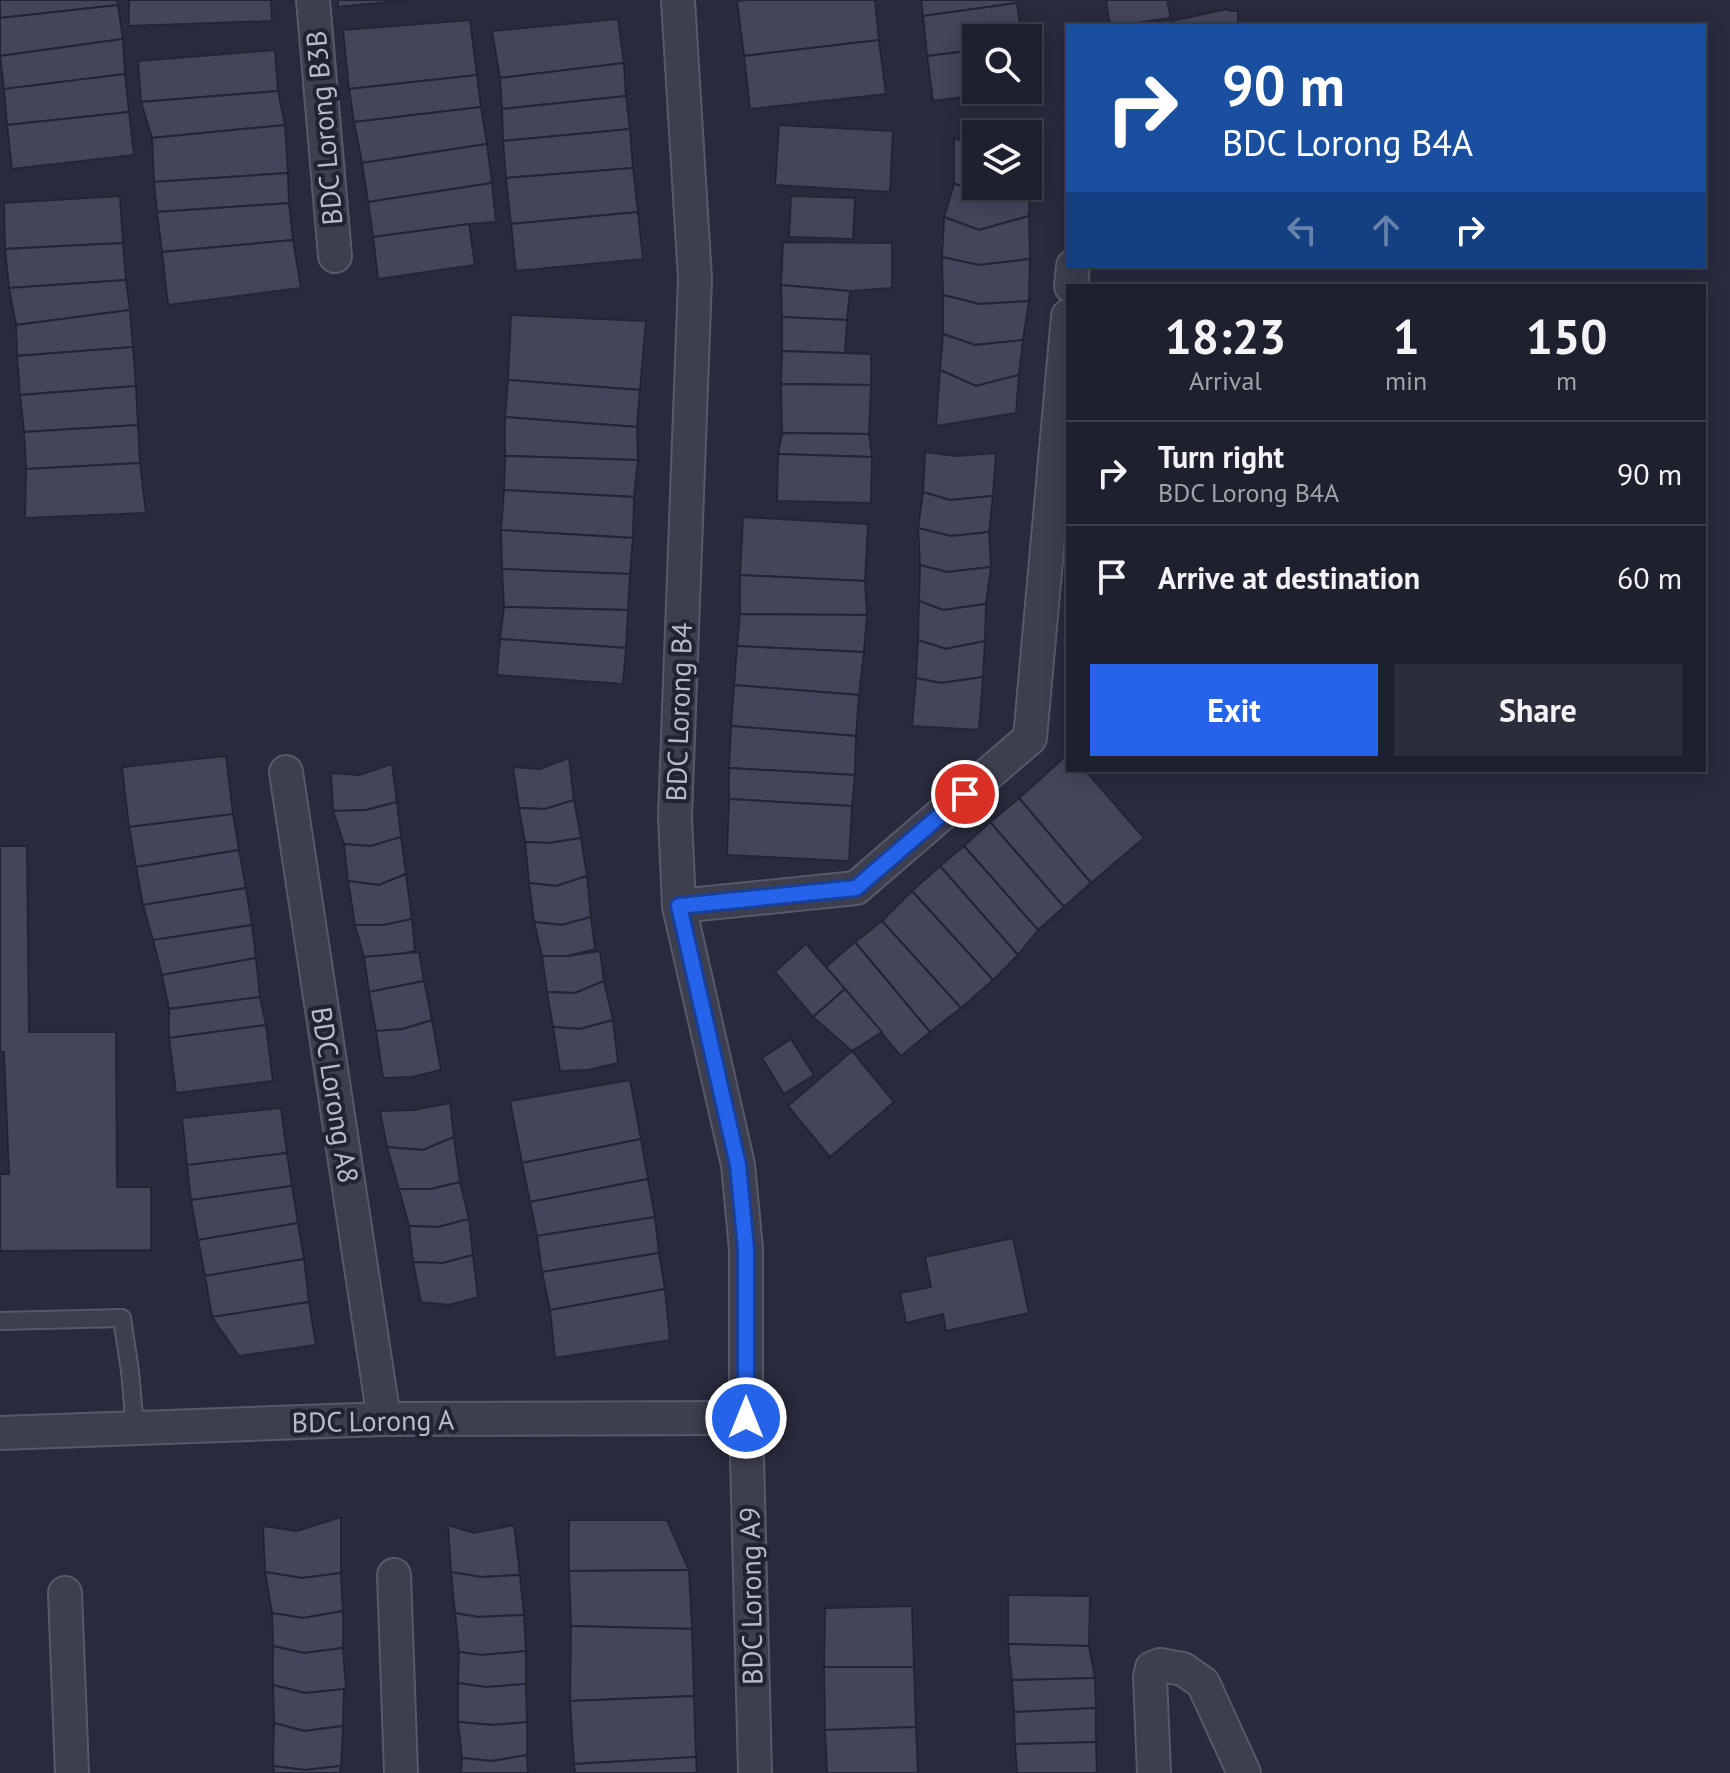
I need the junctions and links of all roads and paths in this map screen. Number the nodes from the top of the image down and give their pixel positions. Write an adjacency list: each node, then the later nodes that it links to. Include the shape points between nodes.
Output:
1 (313, 0): 3 (street, BDC Lorong B3B)
2 (678, 0): 6 (street, BDC Lorong B4, via 695,279 675,817)
3 (335, 256)
4 (1066, 338): 6 (street, via 1030,738 856,888)
5 (286, 772): 9 (street, BDC Lorong A8)
6 (679, 906): 8 (street, BDC Lorong B4, via 738,1165 746,1249)
7 (0, 1321): 10 (lane, via 122,1318)
8 (746, 1418): 9 (street, BDC Lorong A); 16 (street, BDC Lorong A9)
9 (384, 1419): 10 (street, BDC Lorong A)
10 (135, 1428): 11 (street, BDC Lorong A)
11 (0, 1433)
12 (394, 1575): 15 (street)
13 (65, 1593): 14 (street)
14 (72, 1773)
15 (401, 1773)
16 (755, 1773)
17 (1154, 1773): 18 (street, via 1150,1677 1152,1668 1160,1665 1183,1669 1203,1683)
18 (1244, 1773)

